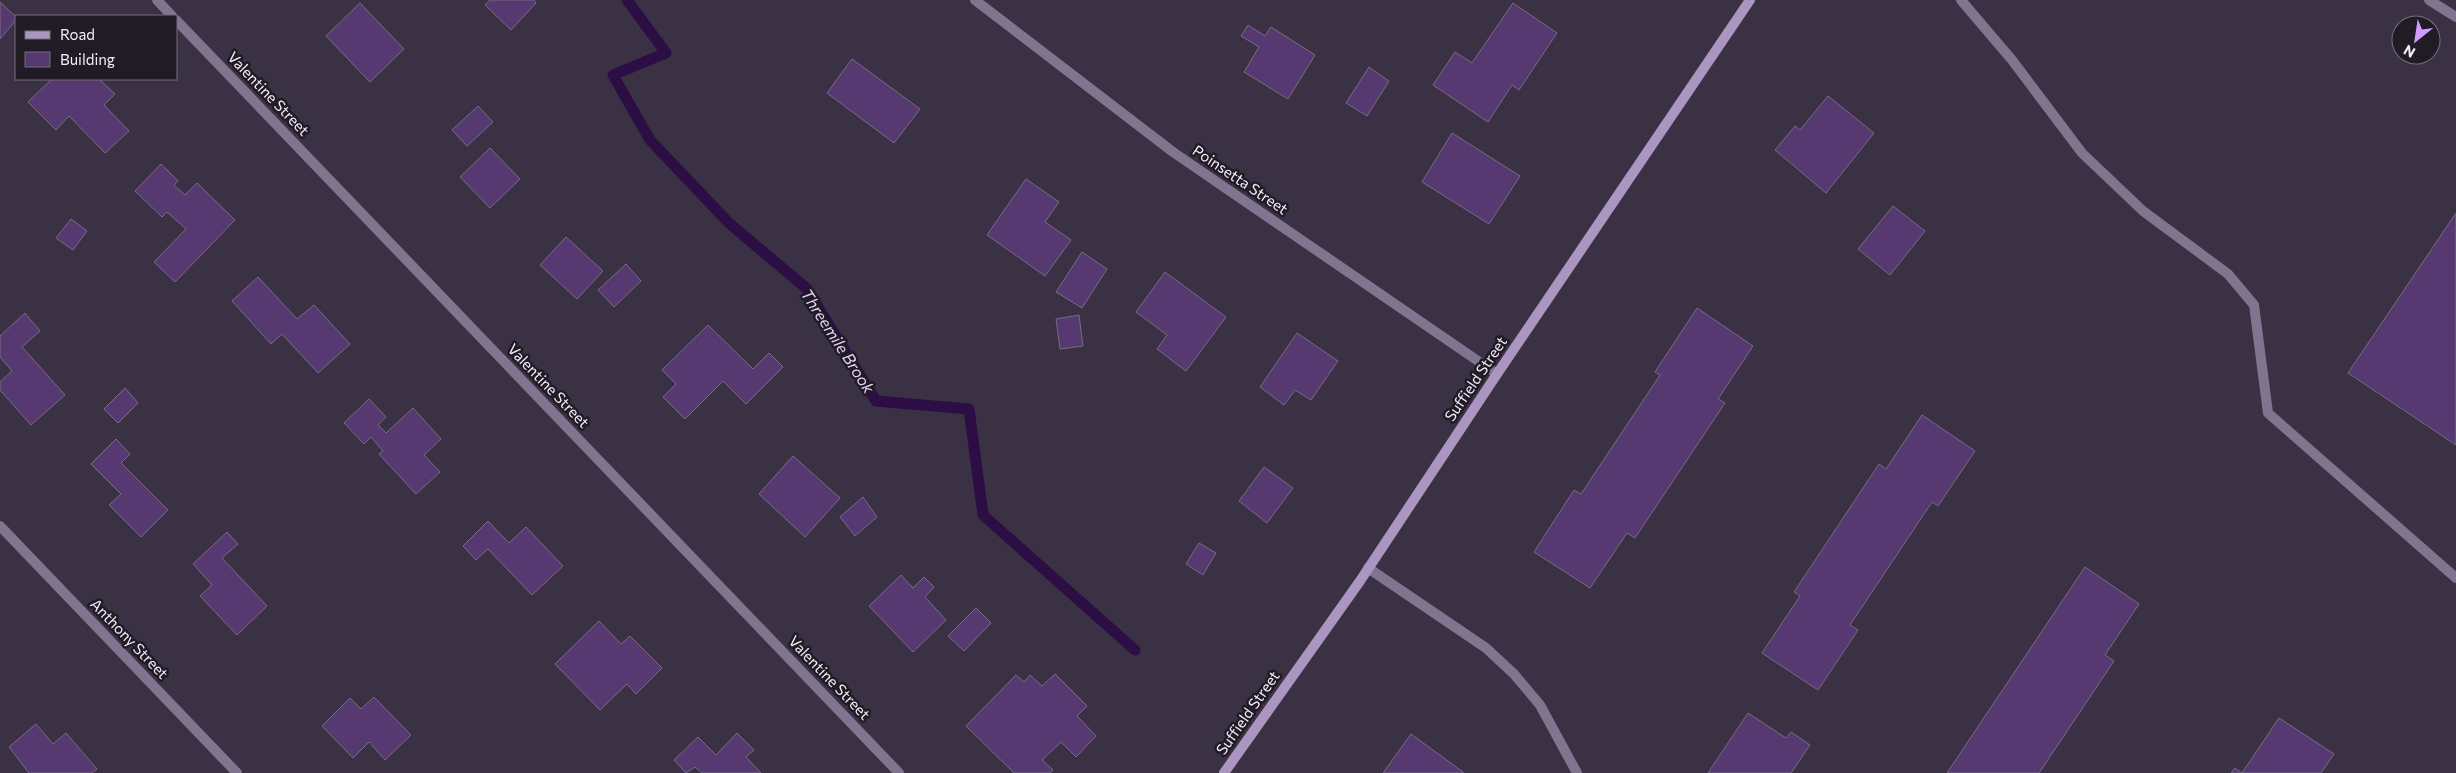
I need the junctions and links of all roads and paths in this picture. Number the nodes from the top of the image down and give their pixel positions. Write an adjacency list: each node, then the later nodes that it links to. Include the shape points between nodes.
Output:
1 (157, 0): 6 (street)
2 (975, 0): 9 (street, Poinsetta Street, via 1172,152)
3 (1750, 0): 9 (main road, Suffield Street)
4 (1961, 0): 12 (street, via 2012,60 2082,153 2143,211 2228,274 2254,305 2268,413)
5 (2429, 0): 7 (street)
6 (171, 15)
7 (2456, 17)
8 (178, 22): 14 (street, Valentine Street)
9 (1497, 374): 11 (main road, Suffield Street)
10 (0, 526): 13 (street, Anthony Street)
11 (1368, 568): 15 (main road, Suffield Street); 16 (street, via 1486,648 1514,674 1540,705)
12 (2456, 578)
13 (237, 773)
14 (899, 773)
15 (1224, 773)
16 (1577, 773)

